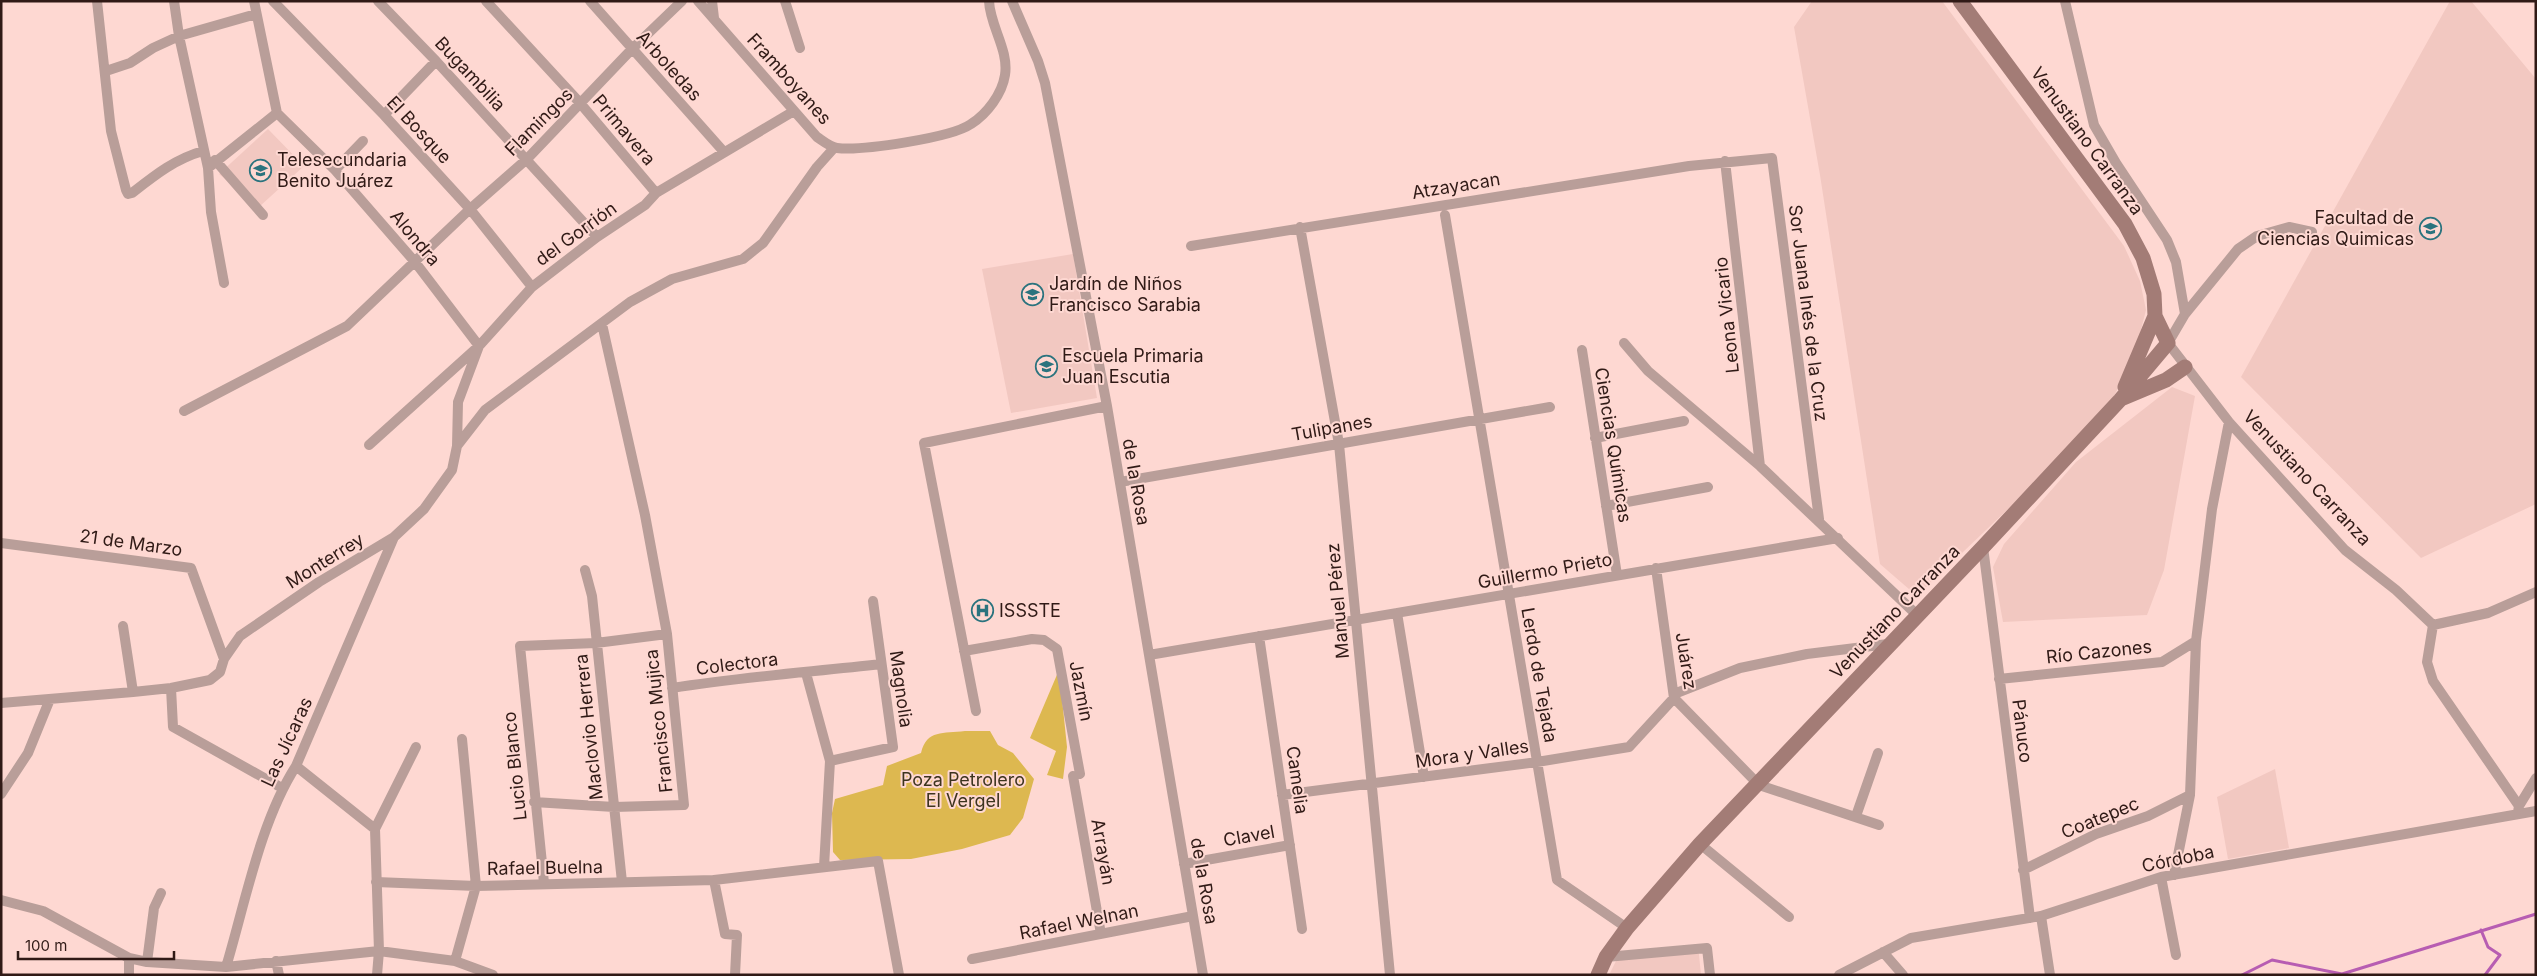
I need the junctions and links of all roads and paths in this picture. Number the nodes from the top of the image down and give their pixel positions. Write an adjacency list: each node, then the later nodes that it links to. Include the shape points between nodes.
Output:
1 (97, 1): 22 (street)
2 (174, 1): 18 (street)
3 (254, 1): 16 (street)
4 (274, 1): 26 (street, El Bosque)
5 (378, 1): 21 (street, Bugambilia)
6 (486, 1): 23 (street, Primavera)
7 (590, 1): 20 (street, Arboledas)
8 (682, 1): 20 (street, Flamingos)
9 (698, 1): 17 (street, Framboyanes)
10 (712, 1): 17 (street)
11 (784, 1): 19 (street)
12 (988, 1): 28 (street, Framboyanes, via 1004,58 1005,75 1000,92 984,114 970,125 941,135 856,149)
13 (1012, 1): 55 (street, de la Rosa, via 1045,82)
14 (1960, 1): 47 (main road, Venustiano Carranza, via 2125,224 2143,258 2154,294)
15 (2065, 1): 46 (street, via 2094,125 2167,240 2176,262)
16 (256, 14): 18 (street); 25 (street)
17 (714, 18): 24 (street, Framboyanes)
18 (179, 36): 22 (street, via 130,64); 29 (street)
19 (800, 48)
20 (632, 49): 23 (street, Flamingos); 30 (street, Arboledas)
21 (436, 61): 26 (street); 31 (street, Bugambilia)
22 (106, 71): 29 (street, via 111,131 128,194 184,156)
23 (580, 103): 31 (street, Flamingos); 35 (street, Primavera)
24 (794, 111): 28 (street, Framboyanes, via 817,137); 30 (street, del Gorrión)
25 (278, 113): 33 (street); 34 (street, Alondra)
26 (384, 115): 36 (street, El Bosque)
27 (363, 141): 34 (street)
28 (834, 148): 48 (street, Monterrey, via 817,166 762,243 743,259 672,280 630,302)
29 (204, 152): 33 (street)
30 (724, 152): 35 (street, del Gorrión)
31 (527, 159): 36 (street, Flamingos); 41 (street, Bugambilia)
32 (1726, 161): 39 (street, Atzayacan); 65 (street, Leona Vicario); 69 (street, Sor Juana Inés de la Cruz, via 1772,158)
33 (212, 164): 37 (street); 44 (street, via 210,212)
34 (335, 170): 43 (street, Alondra)
35 (656, 193): 41 (street, del Gorrión, via 645,205)
36 (470, 209): 43 (street, Flamingos); 45 (street, El Bosque)
37 (263, 214)
38 (1445, 215): 58 (street, Lerdo de Tejada)
39 (1300, 227): 42 (street, Atzayacan); 62 (street, Manuel Pérez)
40 (2312, 232): 46 (street, via 2289,227 2257,236 2228,259)
41 (598, 237): 45 (street, del Gorrión)
42 (1191, 246)
43 (415, 262): 51 (street, Alondra); 57 (street, Flamingos, via 347,326)
44 (224, 284)
45 (532, 287): 51 (street, del Gorrión)
46 (2185, 314): 50 (street)
47 (2155, 316): 50 (main road, Venustiano Carranza); 54 (main road, Venustiano Carranza)
48 (602, 324): 64 (street, Monterrey, via 485,410); 85 (street, Francisco Mujica, via 645,516)
49 (1624, 343): 65 (street, via 1648,371)
50 (2168, 343): 53 (street, Venustiano Carranza); 54 (main road, Venustiano Carranza)
51 (479, 346): 63 (street); 64 (street, del Gorrión, via 458,402)
52 (1582, 350): 61 (street, Ciencias Químicas)
53 (2185, 367): 54 (main road, via 2166,380); 60 (street, Venustiano Carranza)
54 (2120, 400): 73 (main road, Venustiano Carranza)
55 (1107, 406): 66 (street, de la Rosa); 91 (street, via 924,443)
56 (1550, 407): 58 (street, Tulipanes)
57 (184, 412)
58 (1479, 419): 62 (street, Tulipanes); 78 (street, Lerdo de Tejada)
59 (1684, 421): 61 (street)
60 (2229, 422): 83 (street, Venustiano Carranza, via 2345,550 2396,590); 87 (street, via 2212,509)
61 (1595, 438): 68 (street, Ciencias Químicas)
62 (1339, 444): 66 (street, Tulipanes); 82 (street, Manuel Pérez)
63 (369, 445)
64 (457, 446): 70 (street, Monterrey, via 452,470 424,509)
65 (1760, 466): 69 (street)
66 (1120, 482): 92 (street, de la Rosa)
67 (1708, 487): 68 (street)
68 (1606, 506): 76 (street, Ciencias Químicas)
69 (1818, 519): 71 (street)
70 (394, 537): 93 (street, Monterrey, via 240,636); 109 (street, Las Jícaras)
71 (1838, 538): 74 (street, Guillermo Prieto); 81 (street)
72 (1, 543): 93 (street, 21 de Marzo, via 191,568)
73 (1983, 547): 81 (main road, Venustiano Carranza); 96 (street, Pánuco)
74 (1656, 568): 76 (street, Guillermo Prieto); 100 (street, Juárez)
75 (585, 570): 88 (street, Maclovio Herrera, via 592,596)
76 (1616, 575): 78 (street, Guillermo Prieto)
77 (2536, 592): 83 (street, via 2488,613)
78 (1509, 594): 80 (street, Guillermo Prieto); 108 (street, Lerdo de Tejada)
79 (872, 601): 94 (street, Magnolia)
80 (1396, 612): 82 (street, Guillermo Prieto); 111 (street)
81 (1916, 614): 89 (main road, Venustiano Carranza)
82 (1356, 620): 86 (street, Guillermo Prieto); 113 (street, Manuel Pérez)
83 (2433, 625): 121 (street, via 2427,662 2432,681)
84 (123, 626): 99 (street)
85 (667, 634): 88 (street, Francisco Mujica); 98 (street, Francisco Mujica)
86 (1260, 636): 92 (street, Guillermo Prieto); 117 (street, Camelia)
87 (2196, 641): 96 (street, Río Cazones, via 2162,662); 118 (street)
88 (596, 643): 90 (street, Francisco Mujica); 120 (street, Maclovio Herrera)
89 (1888, 644): 100 (street, via 1807,654 1740,668); 114 (main road, Venustiano Carranza)
90 (520, 646): 119 (street, Lucio Blanco)
91 (964, 651): 103 (street); 110 (street, Jazmín, via 1032,639 1044,640 1057,649)
92 (1149, 655): 128 (street, de la Rosa)
93 (224, 659): 97 (street, Monterrey, via 220,672 210,680)
94 (881, 664): 95 (street, Colectora); 107 (street, Magnolia, via 893,747)
95 (806, 673): 98 (street, Colectora, via 745,677); 107 (street)
96 (1999, 678): 130 (street, Pánuco)
97 (171, 688): 99 (street, Monterrey); 115 (street, via 173,727)
98 (672, 688): 120 (street, Francisco Mujica, via 684,805)
99 (133, 692): 101 (street, Monterrey)
100 (1674, 696): 108 (street, Mora y Valles, via 1628,747); 114 (street, Juárez)
101 (50, 700): 102 (street, Monterrey); 116 (street, via 28,752)
102 (1, 703)
103 (976, 711)
104 (462, 739): 137 (street)
105 (416, 747): 125 (street)
106 (1878, 753): 123 (street)
107 (830, 761): 129 (street)
108 (1537, 762): 111 (street, Mora y Valles); 144 (street, Lerdo de Tejada, via 1557,880)
109 (296, 766): 115 (street, Las Jícaras); 125 (street)
110 (1077, 775): 146 (street, Arrayán)
111 (1424, 777): 113 (street, Mora y Valles)
112 (2536, 778): 121 (street)
113 (1371, 784): 117 (street, Mora y Valles); 164 (street, Manuel Pérez)
114 (1759, 785): 123 (street); 126 (main road, Venustiano Carranza)
115 (282, 788): 156 (street, Las Jícaras, via 264,837)
116 (1, 794)
117 (1282, 795): 127 (street, Camelia)
118 (2190, 795): 130 (street, Coatepec, via 2148,816 2096,834); 131 (street)
119 (534, 802): 120 (street, Francisco Mujica); 136 (street, Lucio Blanco)
120 (614, 807): 135 (street, Maclovio Herrera)
121 (2518, 810): 122 (street, Córdoba); 131 (street, Córdoba)
122 (2536, 811)
123 (1856, 816): 124 (street)
124 (1879, 824)
125 (375, 829): 134 (street)
126 (1700, 844): 142 (street); 144 (main road, Venustiano Carranza)
127 (1290, 846): 128 (street, Clavel); 145 (street, Camelia)
128 (1184, 864): 140 (street, de la Rosa)
129 (824, 867): 133 (street, Rafael Buelna); 162 (street, Rafael Buelna, via 878,861)
130 (2023, 870): 143 (street, Pánuco)
131 (2174, 875): 132 (street, Córdoba)
132 (2160, 877): 141 (street, Córdoba); 149 (street)
133 (714, 880): 135 (street, Rafael Buelna); 161 (street, via 725,934 737,935)
134 (376, 882): 137 (street, Rafael Buelna); 147 (street)
135 (622, 882): 136 (street, Rafael Buelna)
136 (544, 883): 137 (street, Rafael Buelna)
137 (476, 886): 154 (street)
138 (161, 893): 155 (street, via 154,908)
139 (1, 900): 151 (street, via 43,911)
140 (1193, 916): 146 (street, Rafael Welnan); 163 (street, de la Rosa)
141 (2041, 916): 143 (street, Córdoba); 169 (street)
142 (1789, 917)
143 (2030, 918): 148 (street, Córdoba, via 1911,938)
144 (1627, 928): 150 (main road, Venustiano Carranza)
145 (1302, 929)
146 (1101, 934): 152 (street, Rafael Welnan)
147 (379, 951): 153 (street); 154 (street); 159 (street)
148 (1883, 952): 167 (street, Córdoba); 168 (street)
149 (2176, 955)
150 (1606, 957): 165 (main road, Venustiano Carranza); 166 (street, via 1706,948)
151 (129, 958): 155 (street); 157 (street)
152 (972, 960)
153 (276, 961): 156 (street); 158 (street)
154 (455, 961): 160 (street)
155 (147, 962): 156 (street)
156 (226, 968)
157 (129, 975)
158 (279, 975)
159 (377, 975)
160 (493, 975)
161 (735, 975)
162 (898, 975)
163 (1203, 975)
164 (1390, 975)
165 (1598, 975)
166 (1710, 975)
167 (1839, 975)
168 (1903, 975)
169 (2050, 975)

